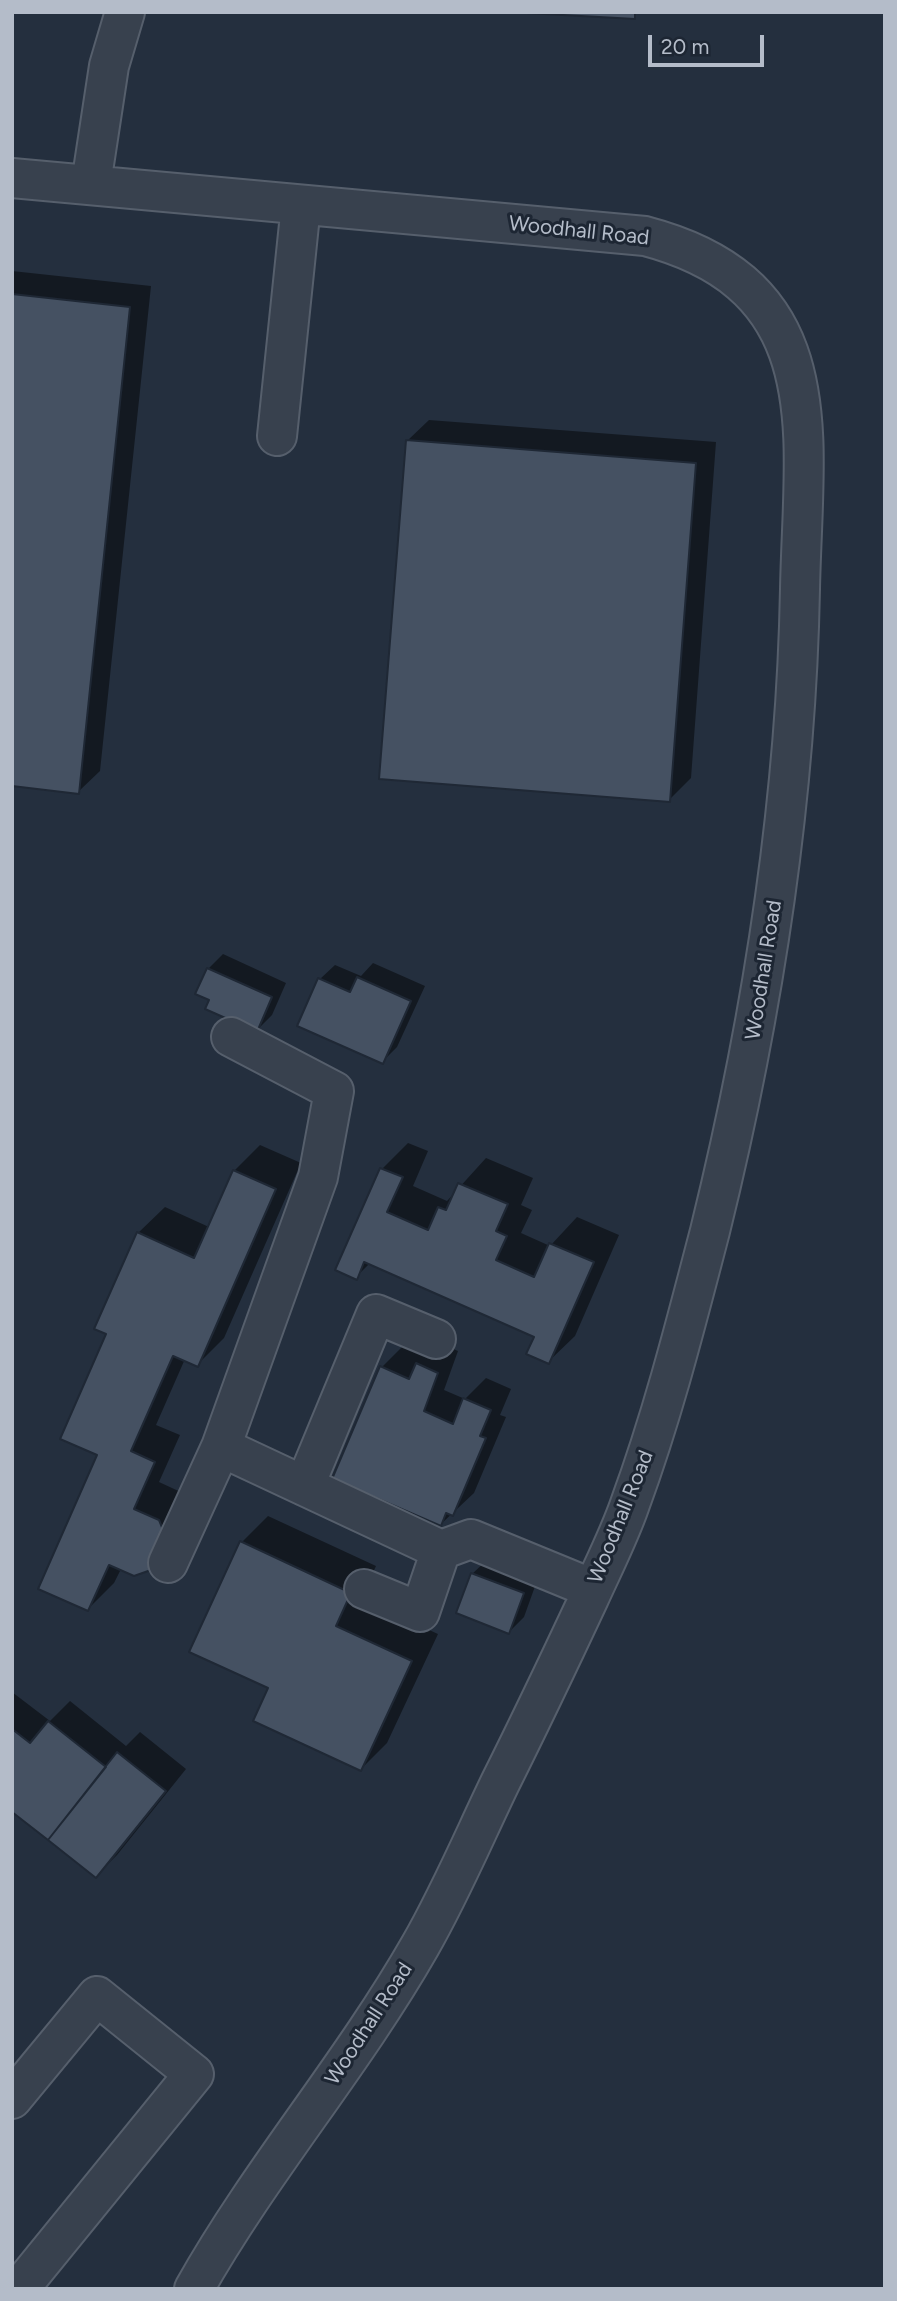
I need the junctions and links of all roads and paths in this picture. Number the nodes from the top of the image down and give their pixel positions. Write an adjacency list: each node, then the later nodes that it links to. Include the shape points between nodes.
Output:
1 (125, 12): 3 (street, via 109,66)
2 (12, 178): 3 (street, Woodhall Road)
3 (91, 184): 4 (street, Woodhall Road)
4 (302, 205): 5 (street); 13 (street, Woodhall Road, via 645,236 672,243 721,267 764,306 793,359 801,389 799,627 788,820 761,998 737,1121 670,1387 628,1510)
5 (277, 436)
6 (231, 1037): 8 (street, via 334,1091 318,1177)
7 (436, 1339): 9 (street, via 376,1314)
8 (221, 1447): 9 (street); 11 (street)
9 (304, 1485): 10 (street)
10 (441, 1550): 12 (street, via 420,1612); 13 (street, via 471,1539)
11 (168, 1563)
12 (364, 1589)
13 (593, 1589): 16 (street, Woodhall Road, via 420,1946)
14 (12, 2099): 15 (street, via 97,1996 194,2074)
15 (19, 2289)
16 (194, 2289)

